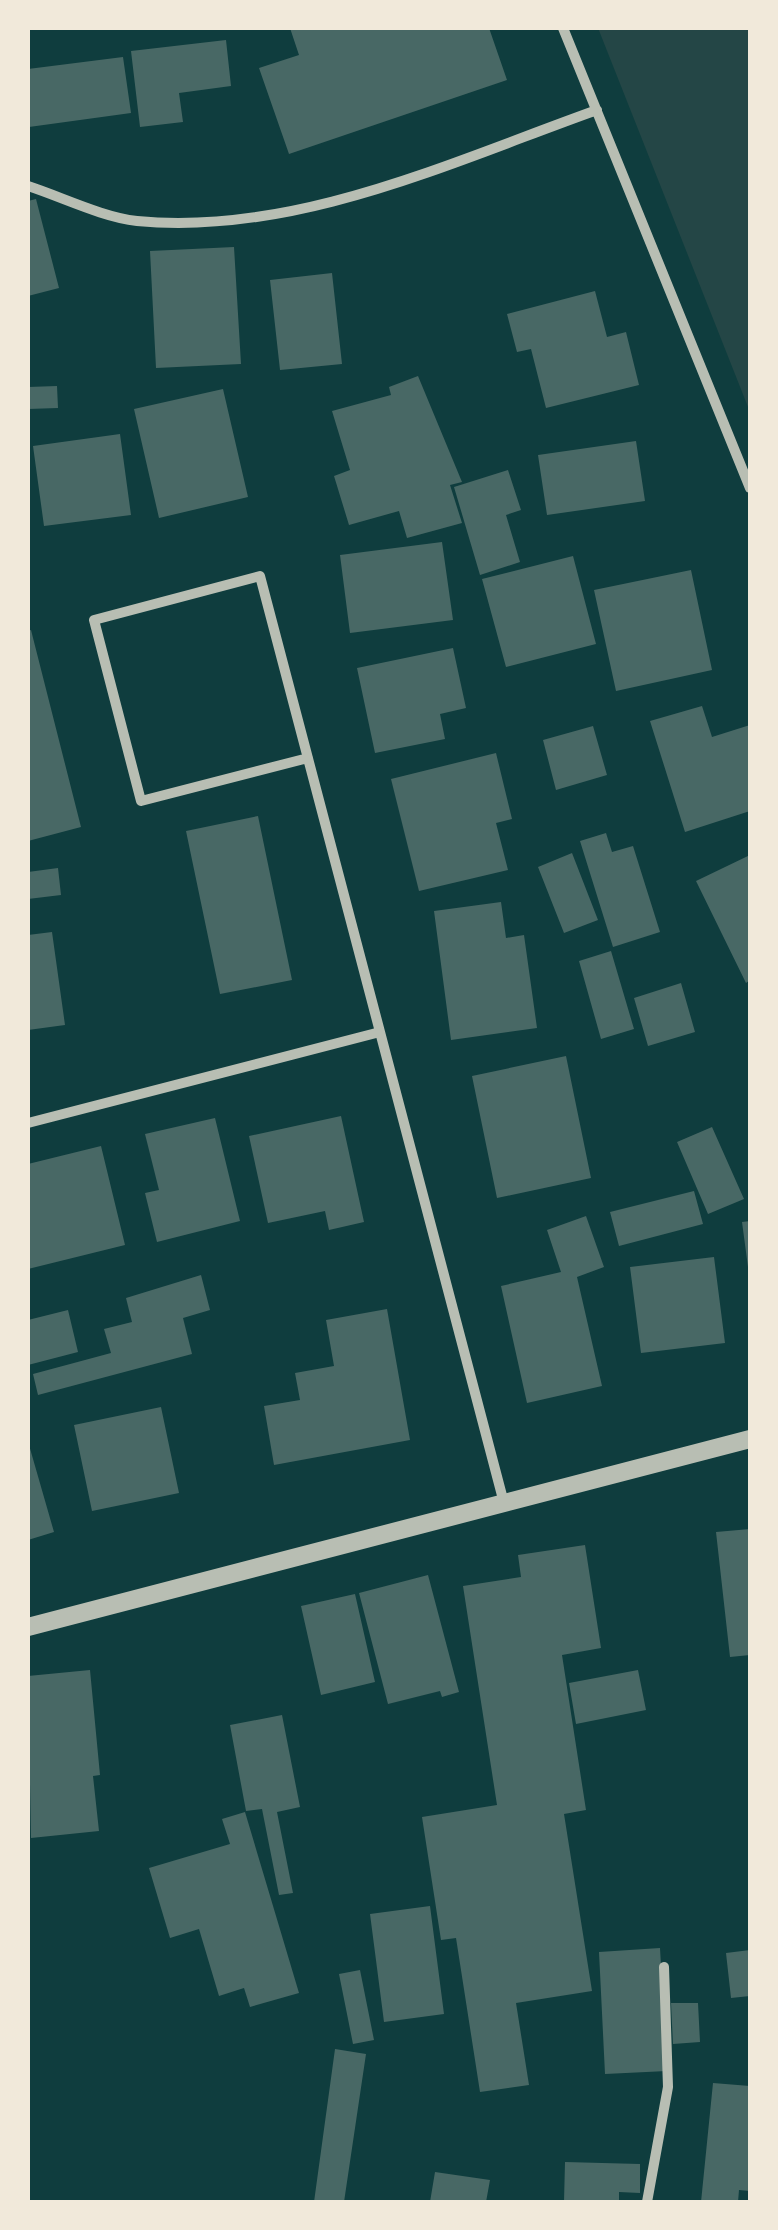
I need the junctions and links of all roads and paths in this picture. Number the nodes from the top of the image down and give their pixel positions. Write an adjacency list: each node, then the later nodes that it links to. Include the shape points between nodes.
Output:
1 (563, 28): 2 (street)
2 (597, 110): 3 (street, via 354,194 256,220 134,221); 4 (street)
3 (28, 186)
4 (750, 488)
5 (308, 758): 5 (street, via 260,576 94,620 141,801); 6 (street)
6 (380, 1032): 7 (street); 9 (street)
7 (28, 1123)
8 (750, 1439): 9 (street)
9 (504, 1503): 10 (street)
10 (28, 1627)
11 (664, 1967): 12 (street, via 668,2088)
12 (647, 2202)

